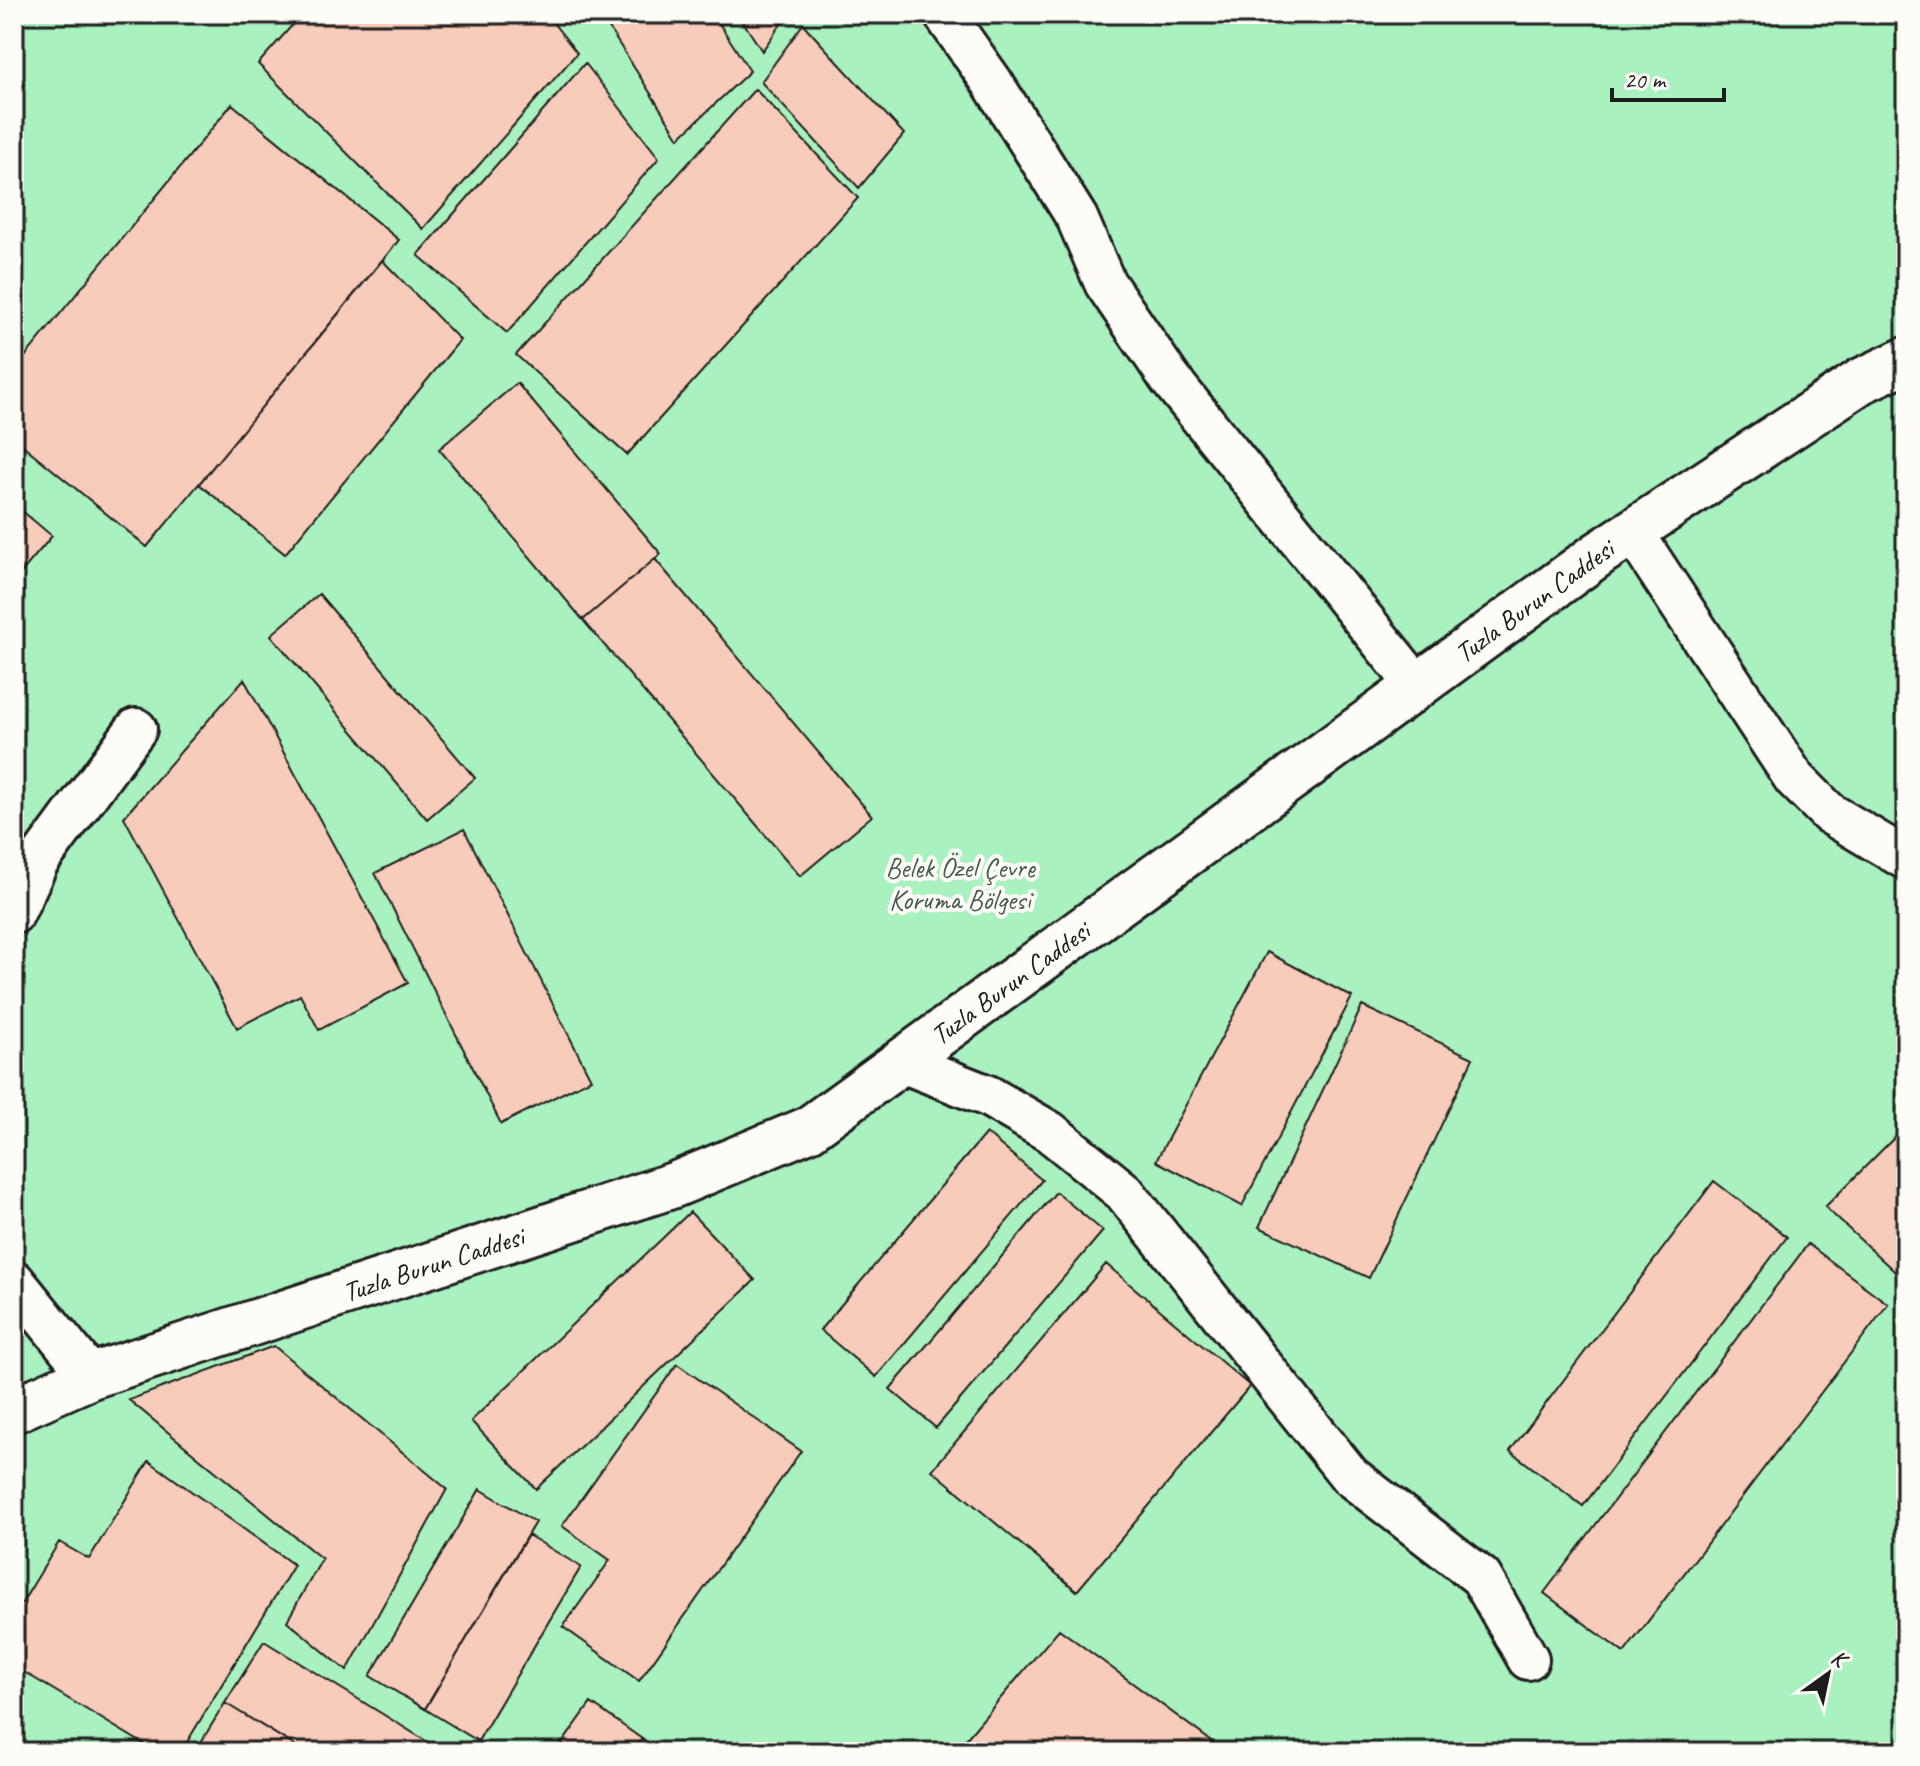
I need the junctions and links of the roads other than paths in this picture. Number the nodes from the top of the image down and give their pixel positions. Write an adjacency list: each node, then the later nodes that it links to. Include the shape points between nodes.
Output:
1 (944, 14): 4 (street, via 1062,193 1105,283 1170,379)
2 (1906, 360): 3 (main road, Tuzla Burun Caddesi, via 1861,381)
3 (1632, 531): 4 (main road, Tuzla Burun Caddesi); 6 (street, via 1794,778 1829,813)
4 (1417, 686): 8 (main road, Tuzla Burun Caddesi)
5 (136, 729): 7 (street, via 38,862)
6 (1906, 859)
7 (14, 913)
8 (902, 1062): 10 (main road, Tuzla Burun Caddesi, via 809,1129 674,1185); 12 (street, via 988,1096 1050,1132 1124,1192 1350,1476 1481,1577)
9 (14, 1281): 10 (street)
10 (91, 1376): 11 (main road, Tuzla Burun Caddesi)
11 (14, 1410)
12 (1528, 1659)

